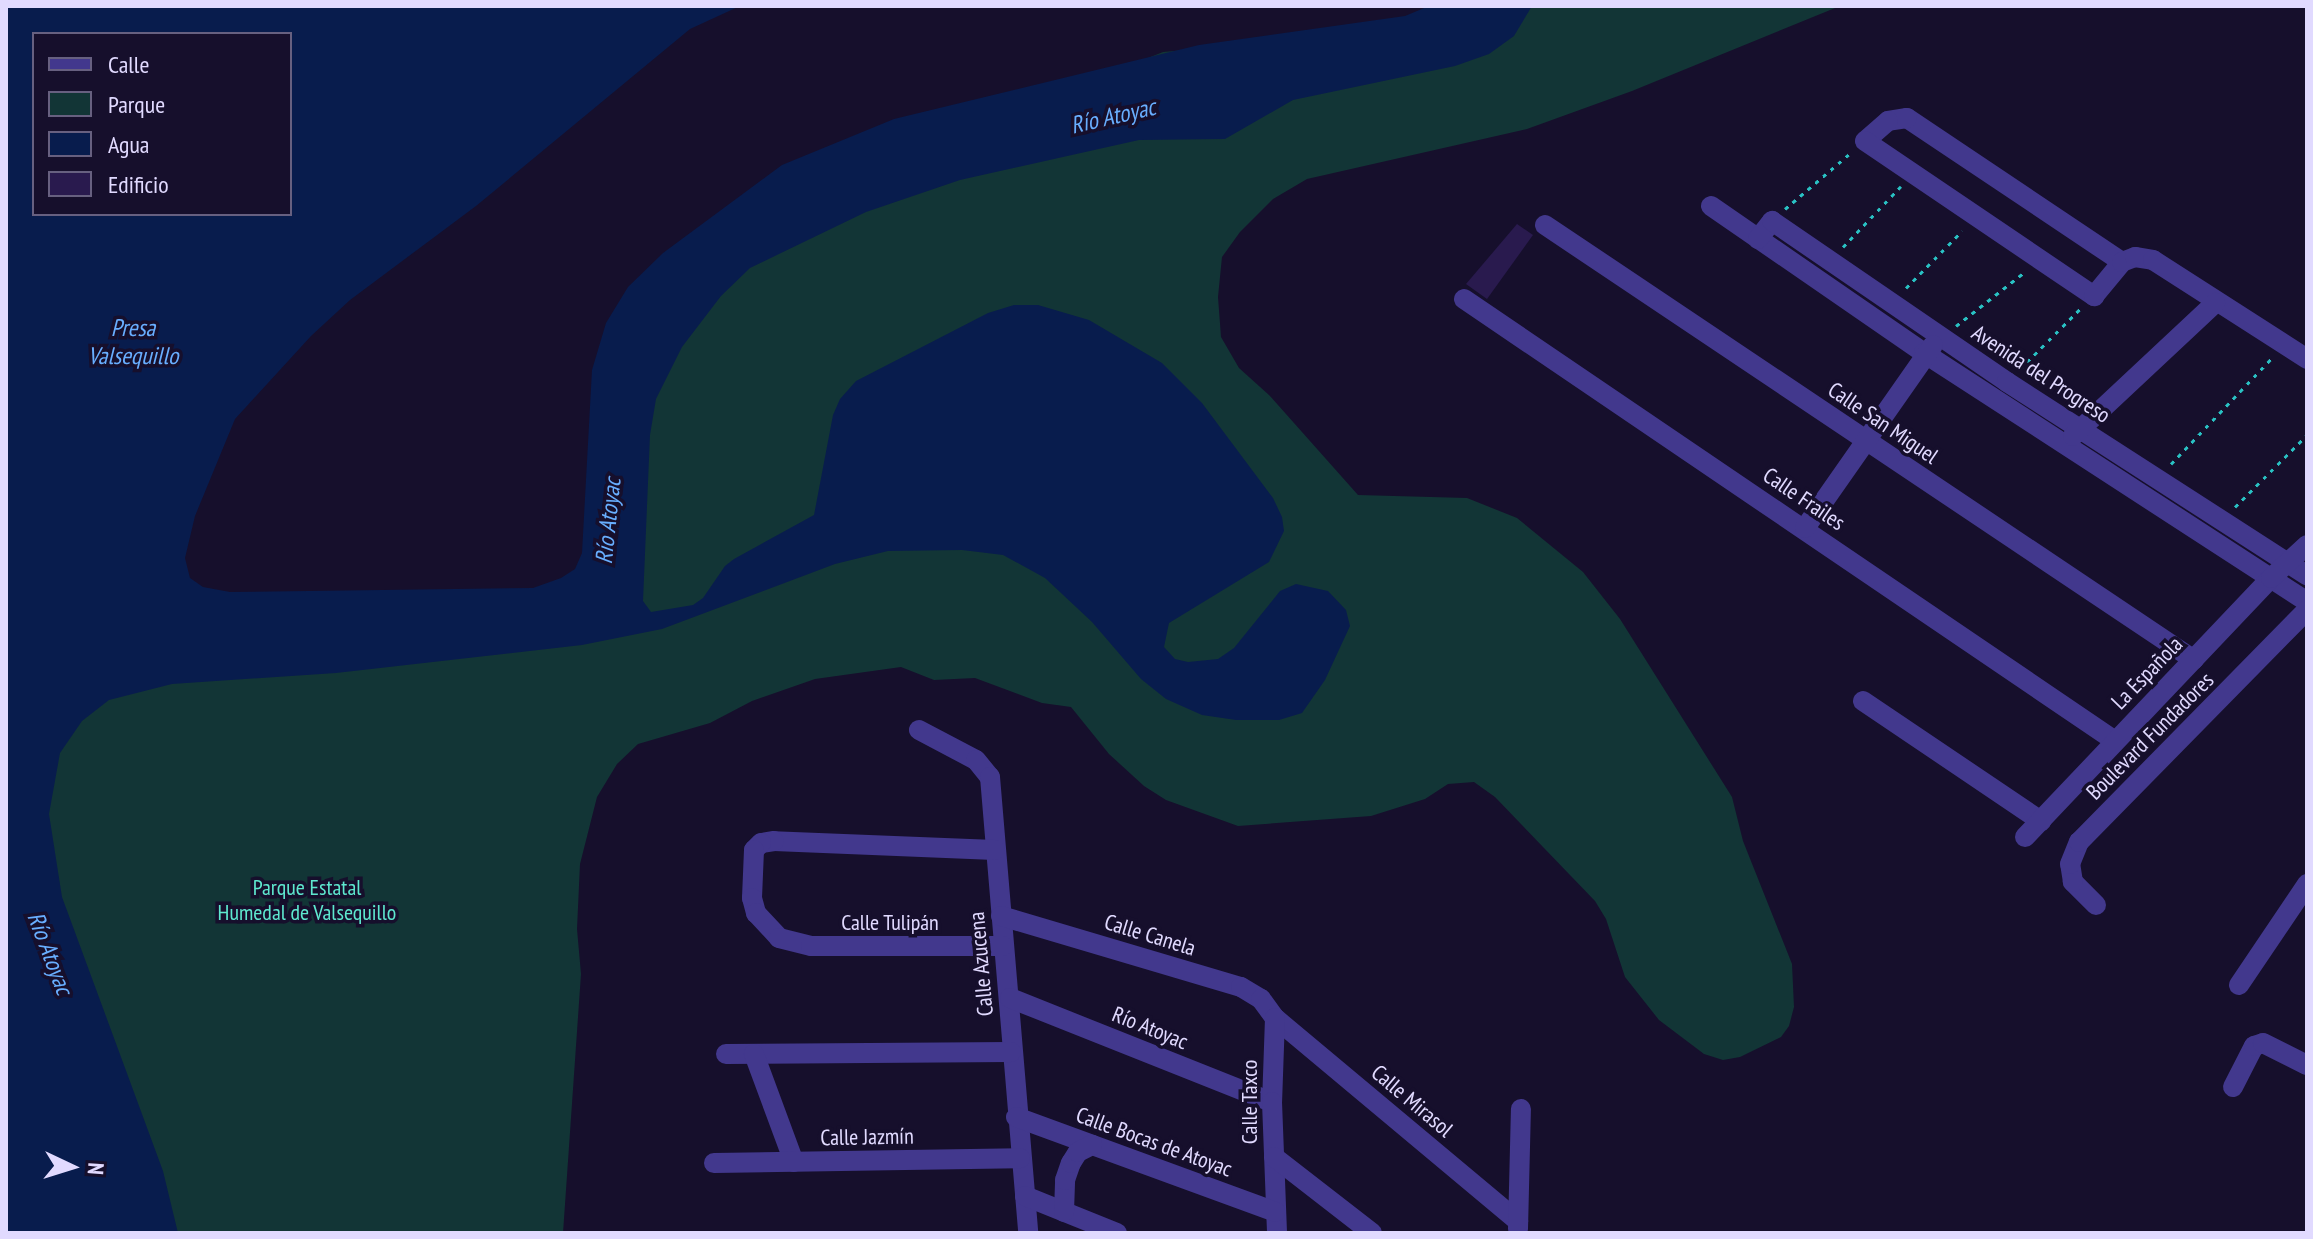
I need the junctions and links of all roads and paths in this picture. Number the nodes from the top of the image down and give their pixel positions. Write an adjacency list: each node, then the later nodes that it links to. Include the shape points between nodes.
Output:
1 (1865, 141): 2 (street); 5 (path); 10 (street, via 1888,121 1907,118)
2 (1912, 175): 4 (street); 9 (path)
3 (1711, 206): 7 (street, Avenida del Progreso)
4 (1976, 217): 8 (street); 13 (path)
5 (1772, 221): 7 (street); 9 (street, Avenida del Progreso)
6 (1545, 225): 22 (street, Calle San Miguel)
7 (1758, 239): 17 (street, Avenida del Progreso)
8 (2041, 259): 11 (street); 15 (path)
9 (1831, 260): 13 (street, Avenida del Progreso)
10 (2122, 262): 11 (street); 14 (street, via 2135,257 2153,260)
11 (2094, 296): 19 (path)
12 (1464, 299): 26 (street, Calle Frailes)
13 (1892, 302): 15 (street, Avenida del Progreso)
14 (2215, 303): 16 (street); 20 (street)
15 (1941, 337): 17 (street); 19 (street, Avenida del Progreso)
16 (2284, 346): 18 (street); 24 (path)
17 (1924, 353): 22 (street); 23 (street, Avenida del Progreso)
18 (2307, 359)
19 (2007, 382): 20 (street, Avenida del Progreso)
20 (2081, 429): 23 (street); 24 (street, Avenida del Progreso)
21 (2307, 435): 25 (path)
22 (1867, 442): 26 (street); 33 (street, Calle San Miguel)
23 (2064, 444): 30 (street, Avenida del Progreso)
24 (2156, 479): 25 (street, Avenida del Progreso)
25 (2220, 521): 28 (street, Avenida del Progreso)
26 (1805, 528): 36 (street, Calle Frailes)
27 (2307, 545): 28 (street, La Española)
28 (2287, 563): 29 (street, Avenida del Progreso); 30 (street, La Española)
29 (2307, 575)
30 (2271, 578): 31 (street, Avenida del Progreso); 33 (street, La Española)
31 (2307, 602)
32 (2307, 610): 41 (street, Boulevard Fundadores, via 2079,842 2070,864 2073,882)
33 (2194, 660): 36 (street, La Española)
34 (1863, 701): 37 (street)
35 (919, 730): 39 (street, Calle Azucena, via 985,768)
36 (2115, 741): 37 (street, La Española)
37 (2041, 821): 38 (street, La Española)
38 (2025, 837)
39 (995, 850): 42 (street, Calle Azucena); 43 (street, Calle Tulipán, via 761,843 753,860 752,898 756,913 779,938 811,946)
40 (2307, 884): 44 (street)
41 (2096, 905)
42 (1001, 916): 43 (street, Calle Azucena); 46 (street, Calle Canela, via 1241,987 1261,999)
43 (1003, 946): 45 (street, Calle Azucena)
44 (2239, 985)
45 (1010, 998): 47 (street, Calle Azucena); 52 (street, Río Atoyac)
46 (1275, 1018): 52 (street, Calle Taxco); 63 (street, Calle Mirasol)
47 (1011, 1052): 49 (street); 54 (street, Calle Azucena)
48 (726, 1054): 49 (street)
49 (754, 1054): 58 (street)
50 (2307, 1065): 51 (street, via 2263,1043 2254,1046)
51 (2233, 1087)
52 (1272, 1102): 56 (street, Calle Taxco)
53 (1521, 1109): 63 (street)
54 (1016, 1117): 55 (street, Calle Bocas de Atoyac); 57 (street, Calle Azucena)
55 (1092, 1145): 61 (street, via 1071,1163); 62 (street, Calle Bocas de Atoyac)
56 (1274, 1157): 62 (street, Calle Taxco); 67 (street)
57 (1020, 1158): 58 (street, Calle Jazmín); 60 (street, Calle Azucena)
58 (794, 1162): 59 (street, Calle Jazmín)
59 (714, 1163)
60 (1025, 1196): 61 (street); 64 (street, Calle Azucena)
61 (1064, 1212): 65 (street)
62 (1275, 1212): 66 (street, Calle Taxco)
63 (1518, 1227)
64 (1028, 1233)
65 (1117, 1233)
66 (1277, 1233)
67 (1372, 1233)

